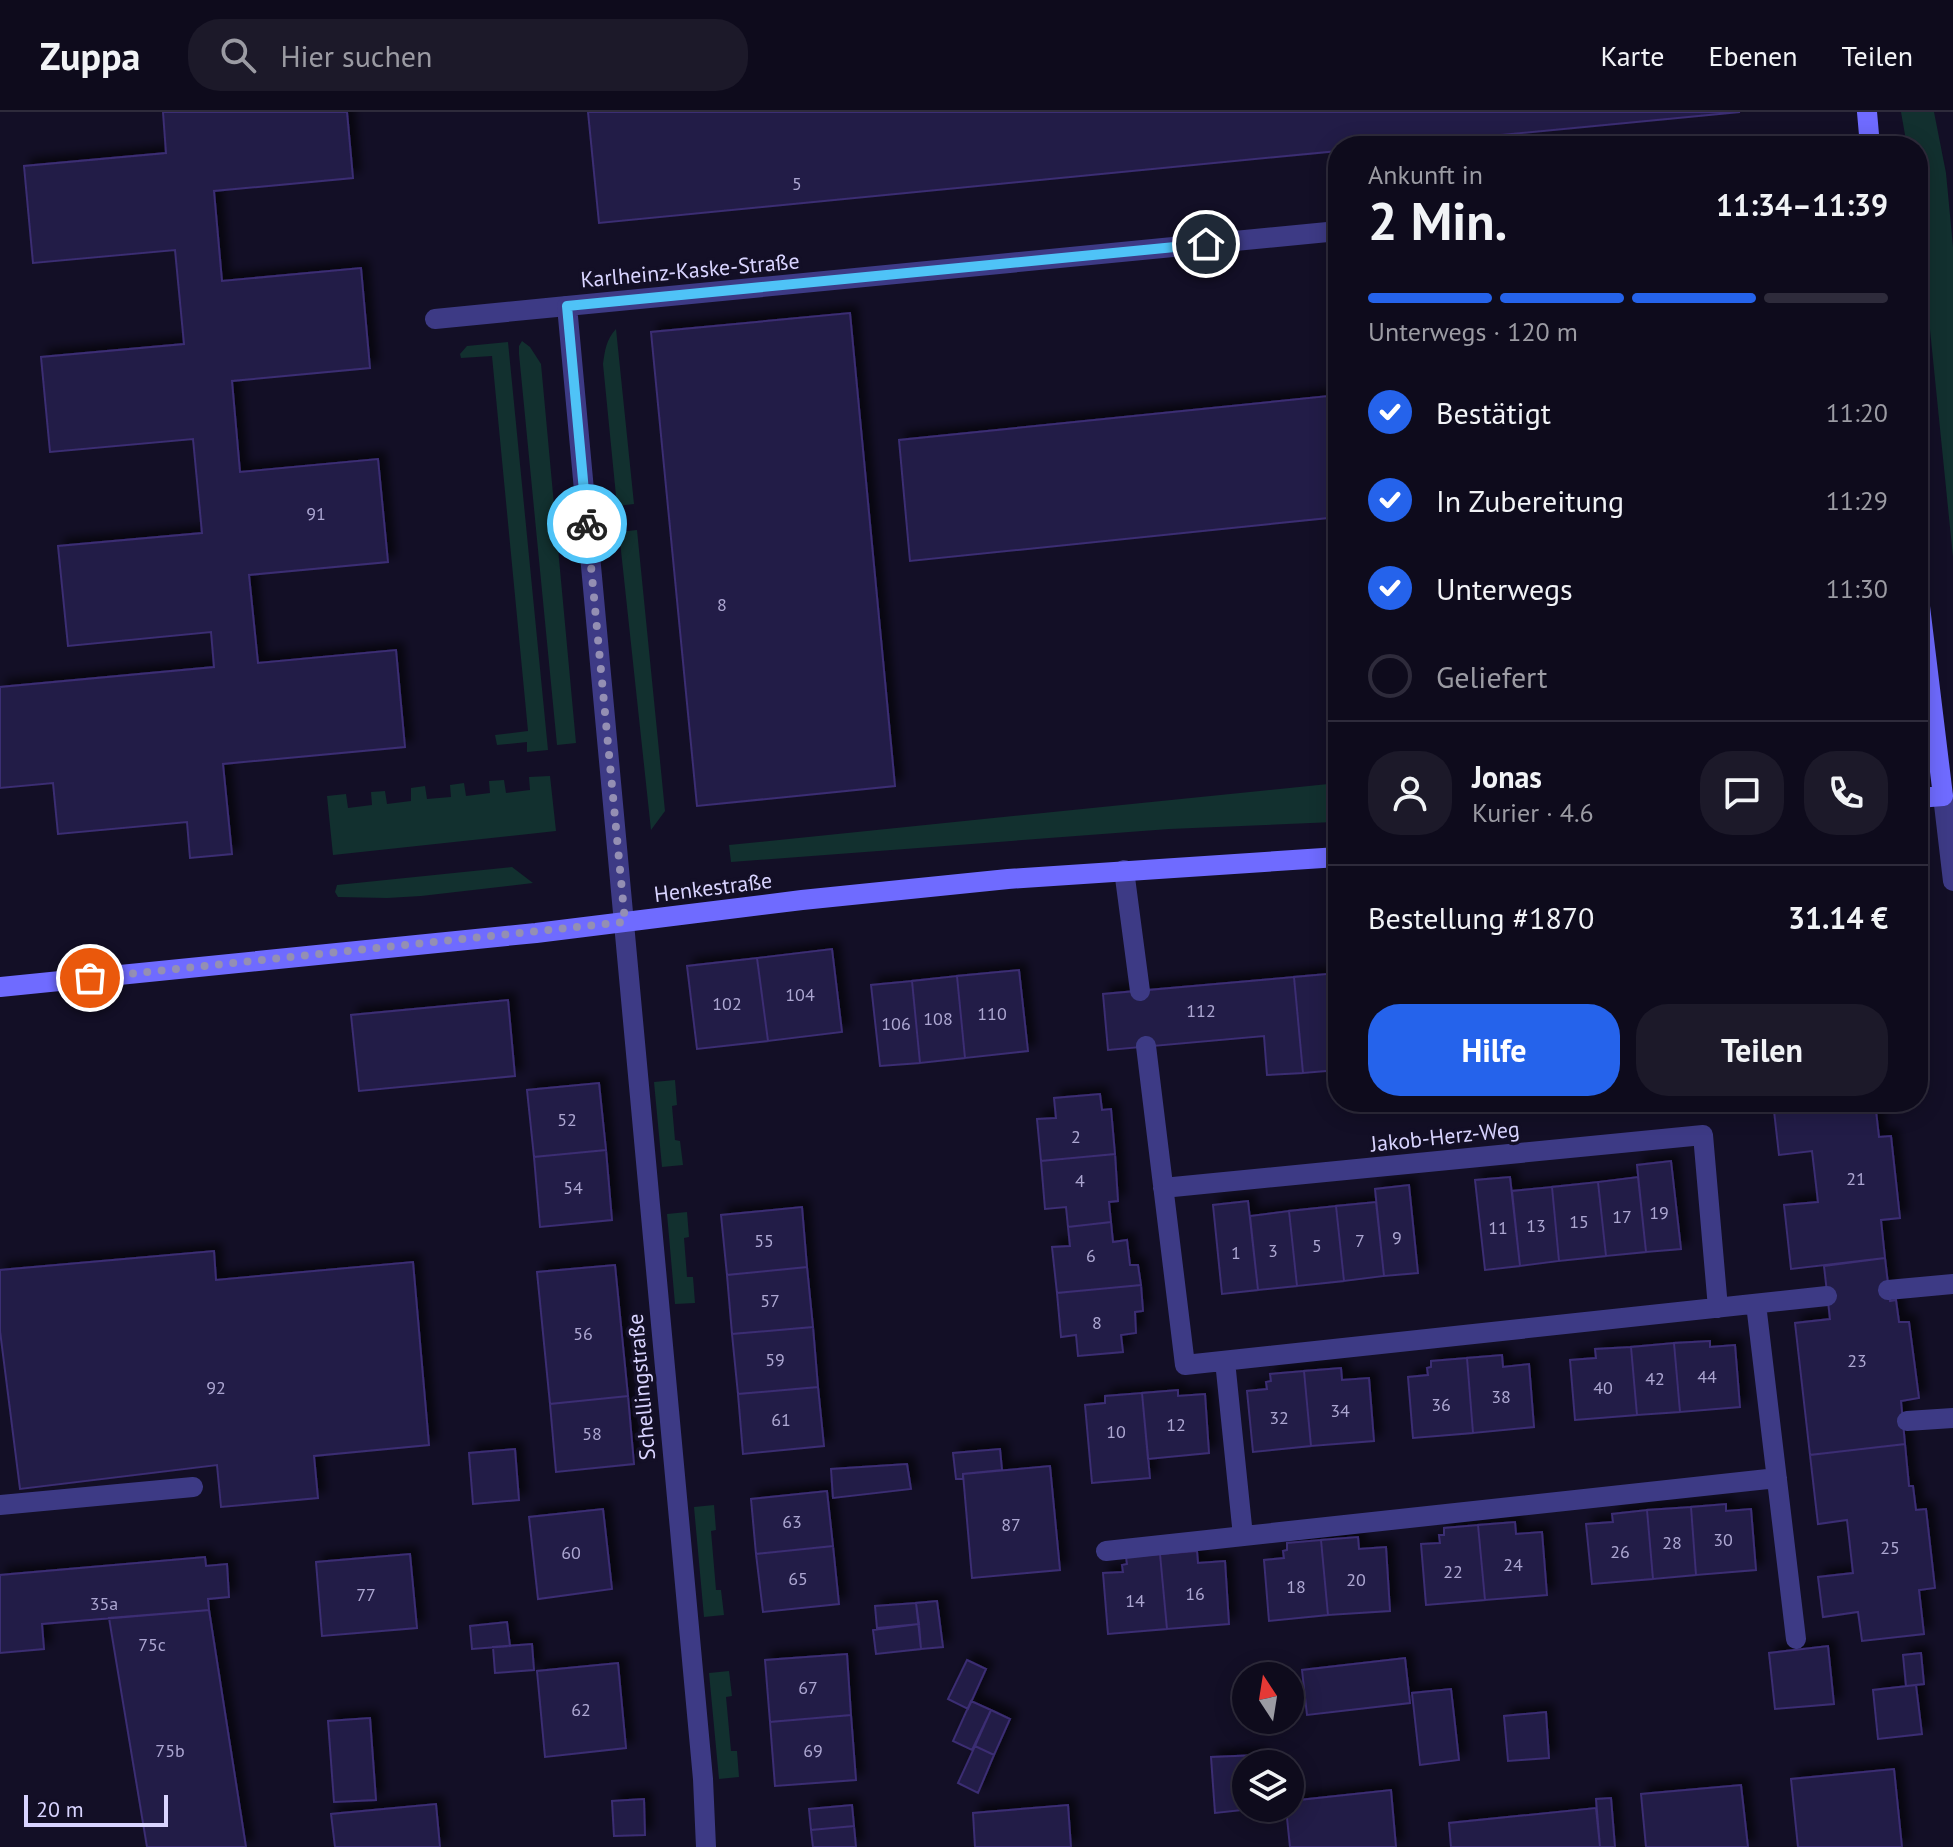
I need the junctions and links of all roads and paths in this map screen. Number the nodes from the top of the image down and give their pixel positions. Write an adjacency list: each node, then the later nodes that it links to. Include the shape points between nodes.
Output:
1 (1867, 112): 2 (main road)
2 (1869, 136)
3 (1328, 232): 4 (street, Karlheinz-Kaske-Straße)
4 (567, 306): 5 (street); 12 (street, Karlheinz-Kaske-Straße)
5 (435, 319)
6 (1928, 659): 7 (main road)
7 (1948, 796): 8 (main road); 11 (street)
8 (1928, 797)
9 (1328, 858): 10 (main road, Henkestraße)
10 (1124, 870): 12 (main road, Henkestraße); 14 (street)
11 (1953, 881)
12 (625, 922): 13 (main road, Henkestraße); 31 (street, Schellingstraße)
13 (0, 987)
14 (1140, 991)
15 (1146, 1046): 16 (street)
16 (1163, 1188): 21 (street, Jakob-Herz-Weg, via 1703,1135); 22 (street, via 1185,1365)
17 (1953, 1284): 18 (street)
18 (1888, 1290)
19 (1827, 1296): 20 (street)
20 (1756, 1304): 21 (street); 25 (street)
21 (1718, 1308): 22 (street)
22 (1225, 1361): 28 (street)
23 (1953, 1418): 24 (street)
24 (1907, 1421)
25 (1777, 1478): 28 (street); 30 (street)
26 (193, 1487): 27 (street)
27 (0, 1505)
28 (1243, 1536): 29 (street)
29 (1106, 1551)
30 (1796, 1639)
31 (706, 1847)

